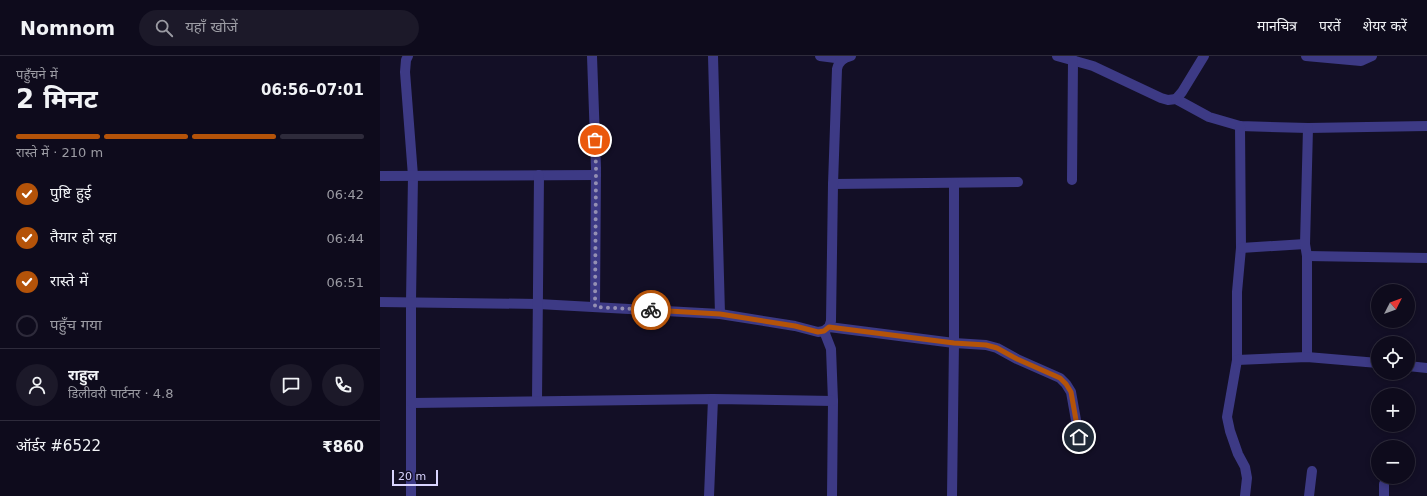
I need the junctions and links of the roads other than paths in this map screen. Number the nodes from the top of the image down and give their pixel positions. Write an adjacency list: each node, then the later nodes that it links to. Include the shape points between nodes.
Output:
1 (408, 56): 18 (street, via 405,72)
2 (592, 56): 16 (street)
3 (713, 56): 31 (street)
4 (820, 56): 9 (street)
5 (1057, 56): 10 (street)
6 (1204, 56): 11 (street)
7 (1306, 56): 8 (street, via 1361,61)
8 (1372, 56)
9 (847, 57): 22 (street, via 838,63 837,69)
10 (1073, 60): 11 (street, via 1093,66 1161,98); 19 (street)
11 (1176, 99): 12 (street, via 1209,117)
12 (1240, 126): 14 (street); 24 (street)
13 (1427, 126): 14 (street)
14 (1308, 128): 23 (street)
15 (539, 175): 16 (street); 18 (street); 29 (street)
16 (596, 175): 30 (street)
17 (380, 176): 18 (street)
18 (413, 176): 28 (street)
19 (1072, 180)
20 (1018, 182): 21 (street)
21 (954, 183): 22 (street); 33 (street)
22 (833, 184): 32 (street, via 831,321)
23 (1304, 244): 24 (street); 25 (street)
24 (1242, 248): 35 (street, via 1237,292)
25 (1307, 256): 26 (street); 34 (street)
26 (1427, 258)
27 (380, 302): 28 (street)
28 (411, 302): 29 (street); 42 (street)
29 (538, 304): 30 (street); 40 (street)
30 (595, 307): 31 (street)
31 (720, 314): 32 (street, via 818,332)
32 (826, 329): 33 (street); 41 (street, via 831,349)
33 (954, 343): 43 (street, via 997,348 1060,378 1071,392); 49 (street)
34 (1306, 357): 35 (street); 36 (street)
35 (1237, 360): 50 (street, via 1227,417 1238,454 1245,467)
36 (1371, 362)
37 (1415, 367): 38 (street)
38 (1427, 368)
39 (713, 399): 40 (street); 41 (street); 47 (street)
40 (537, 401): 42 (street)
41 (834, 401): 48 (street)
42 (412, 403): 46 (street)
43 (1079, 437)
44 (1312, 471): 51 (street)
45 (1384, 484): 52 (street)
46 (411, 496)
47 (709, 496)
48 (832, 496)
49 (952, 496)
50 (1245, 496)
51 (1309, 496)
52 (1384, 496)

